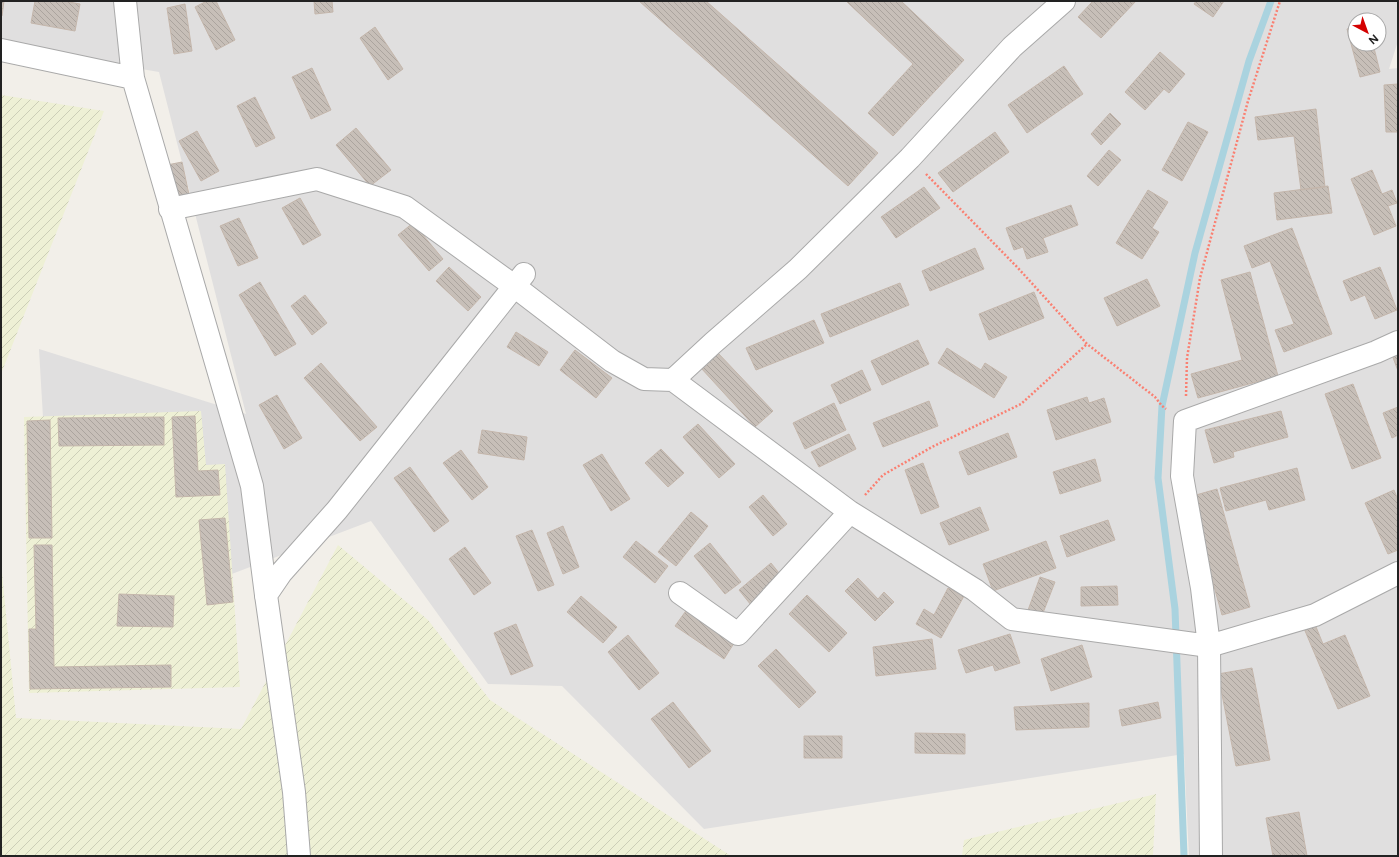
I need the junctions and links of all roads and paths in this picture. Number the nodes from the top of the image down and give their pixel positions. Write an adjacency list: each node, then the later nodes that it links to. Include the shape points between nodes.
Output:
1 (125, 1): 5 (street)
2 (1064, 1): 6 (street, via 1012,47)
3 (1280, 1): 12 (path, via 1248,101 1200,278 1187,358)
4 (1, 50): 5 (street)
5 (133, 78): 7 (street)
6 (910, 158): 10 (path, via 1018,268); 11 (street, via 798,269 712,342)
7 (170, 209): 8 (street, via 317,179 405,207); 16 (street, via 252,486)
8 (519, 280): 11 (street, via 612,361 644,378); 16 (street, via 338,510 281,573)
9 (1398, 342): 12 (street)
10 (1087, 344): 12 (path, via 1155,397 1162,406); 13 (path, via 1021,404 932,447 883,475)
11 (673, 380): 13 (street)
12 (1185, 421): 17 (street, via 1182,476 1202,588)
13 (850, 512): 15 (street, via 738,634); 17 (street, via 974,590 1012,619)
14 (1398, 573): 17 (street, via 1315,615)
15 (680, 593)
16 (266, 595): 18 (street, via 294,792)
17 (1209, 646): 19 (street)
18 (299, 856)
19 (1211, 856)

